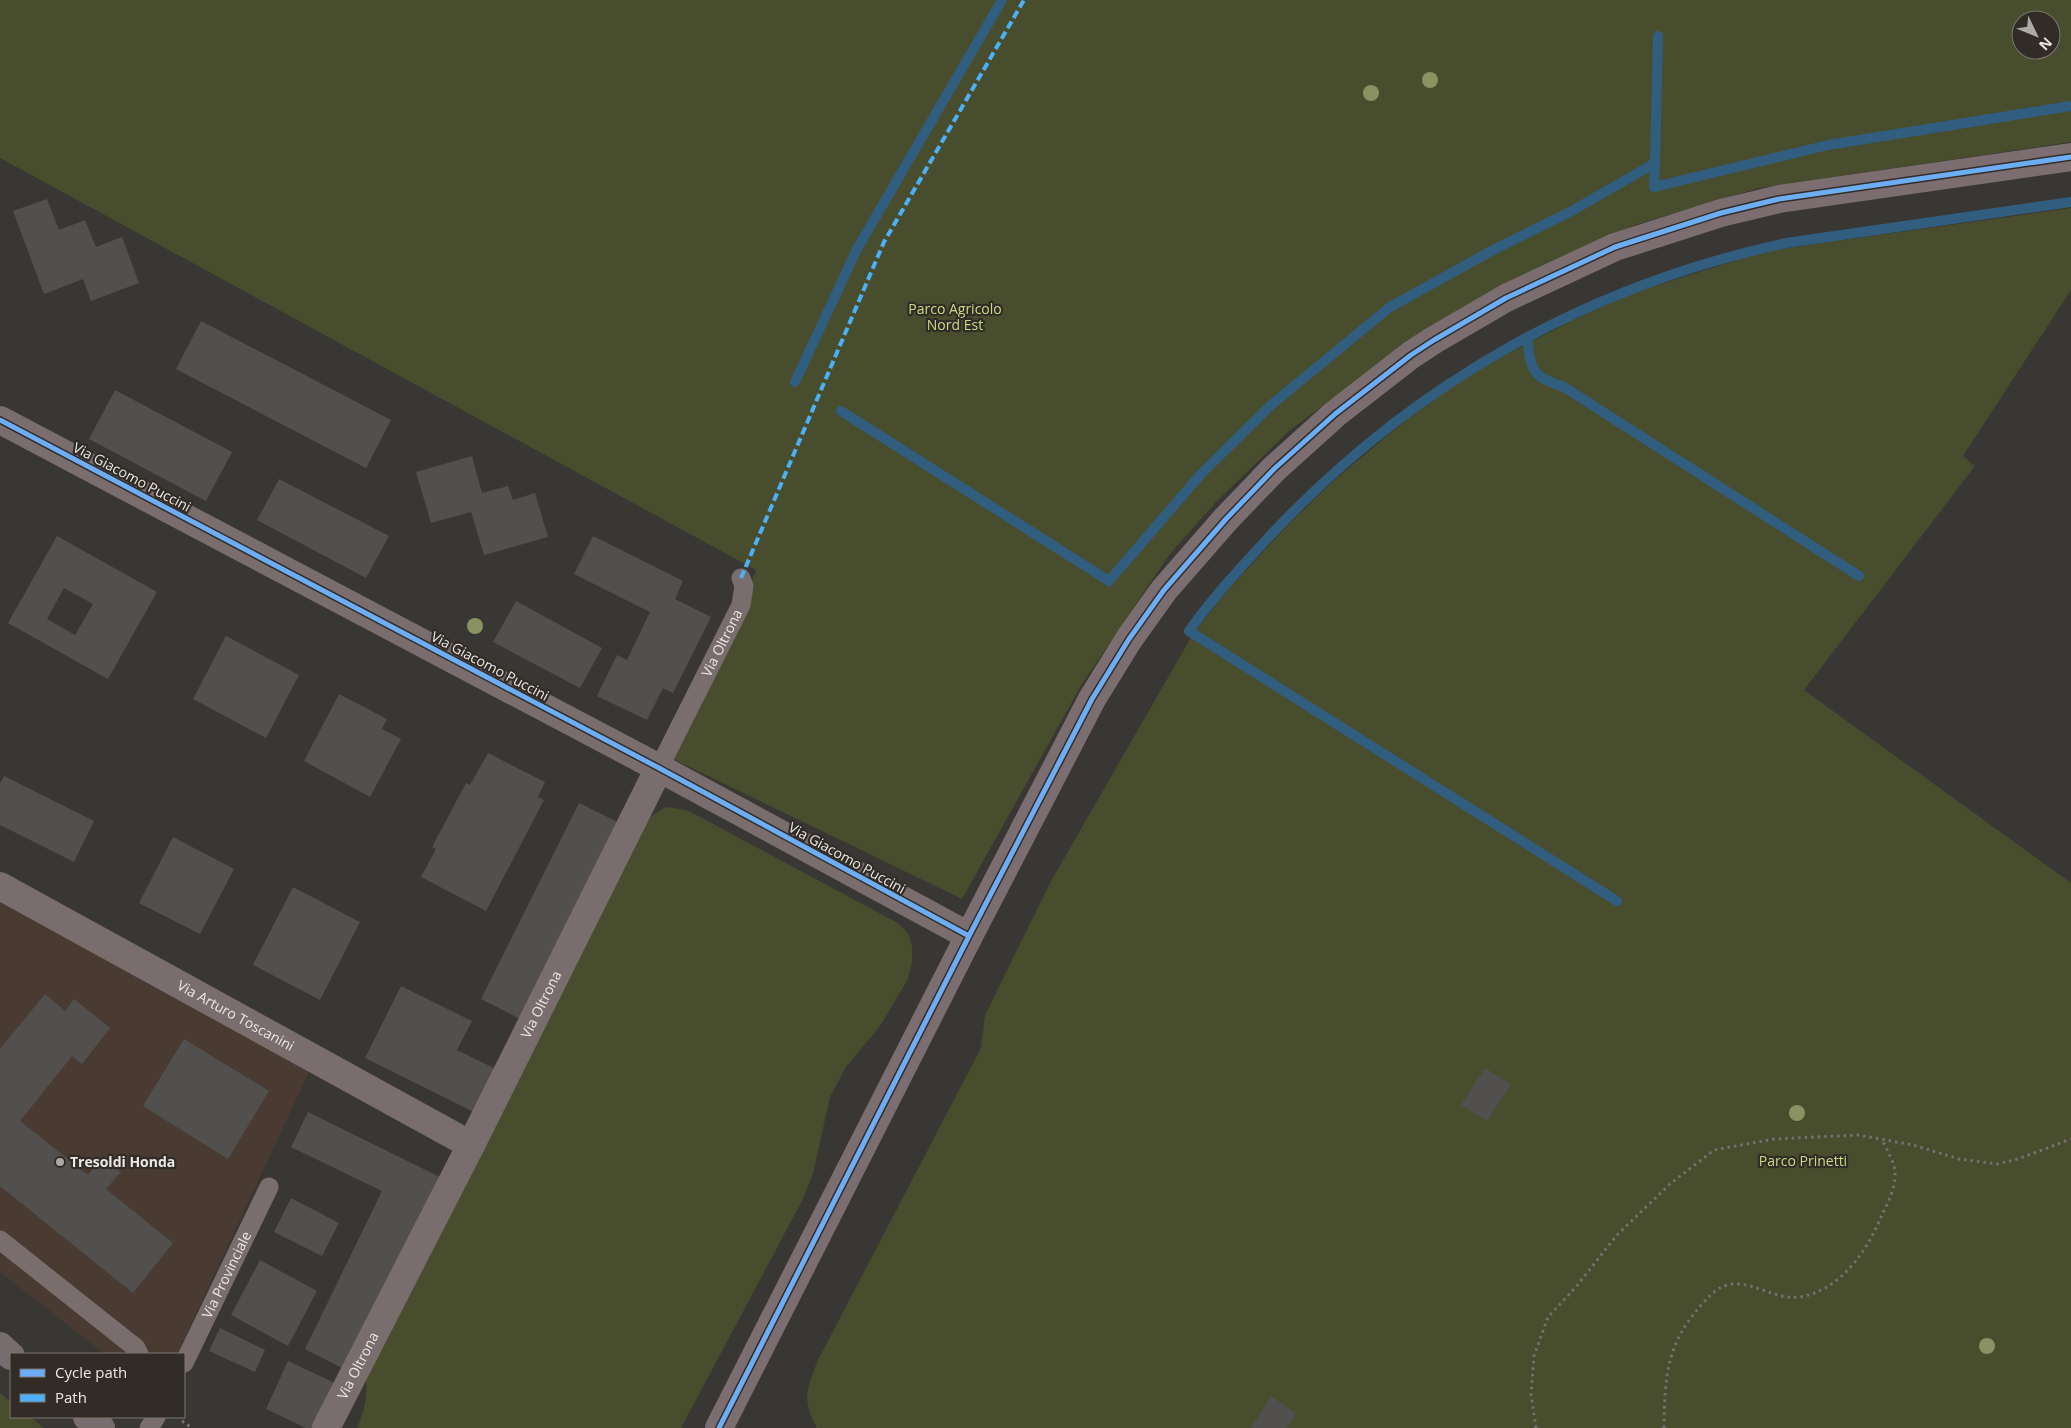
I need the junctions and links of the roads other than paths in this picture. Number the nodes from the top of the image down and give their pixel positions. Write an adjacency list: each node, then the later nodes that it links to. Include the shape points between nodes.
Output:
1 (2071, 157): 6 (street, via 1778,200 1721,213 1615,247 1554,274 1411,354 1274,468 1164,590 1092,699)
2 (0, 420): 4 (street, Via Giacomo Puccini)
3 (741, 578): 4 (lane, Via Oltrona, via 744,586 741,605)
4 (658, 768): 6 (street, Via Giacomo Puccini); 7 (street, Via Oltrona)
5 (0, 886): 7 (street, Via Arturo Toscanini)
6 (969, 936): 17 (street)
7 (471, 1145): 16 (street, Via Oltrona)
8 (269, 1187): 13 (lane, Via Provinciale)
9 (0, 1240): 11 (lane)
10 (0, 1346): 12 (main road)
11 (138, 1353)
12 (10, 1355)
13 (185, 1361)
14 (88, 1418): 15 (main road)
15 (101, 1428)
16 (326, 1428)
17 (719, 1428)

